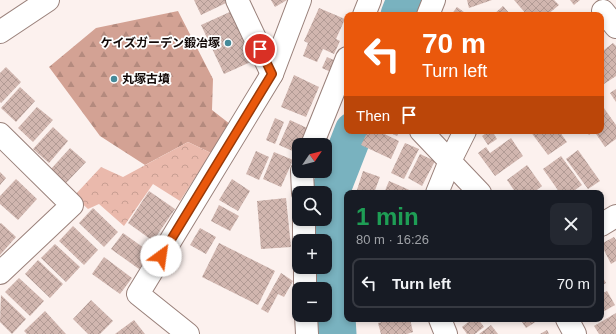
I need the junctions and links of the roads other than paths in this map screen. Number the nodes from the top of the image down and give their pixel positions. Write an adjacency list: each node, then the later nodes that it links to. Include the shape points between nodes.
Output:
1 (48, 0): 8 (street)
2 (237, 0): 10 (street)
3 (300, 0): 10 (street)
4 (370, 0): 6 (street)
5 (434, 0): 7 (street)
6 (365, 12)
7 (429, 12)
8 (0, 32)
9 (344, 65): 14 (street)
10 (272, 74): 24 (street, via 138,294)
11 (0, 134): 20 (street, via 72,205)
12 (424, 134): 15 (street)
13 (464, 134): 15 (street)
14 (315, 138)
15 (450, 162): 16 (street); 17 (street)
16 (438, 190)
17 (477, 190)
18 (616, 216): 19 (street)
19 (604, 223)
20 (0, 273)
21 (306, 322): 25 (street)
22 (441, 322): 26 (street)
23 (569, 322): 27 (street)
24 (188, 334)
25 (307, 334)
26 (446, 334)
27 (575, 334)

